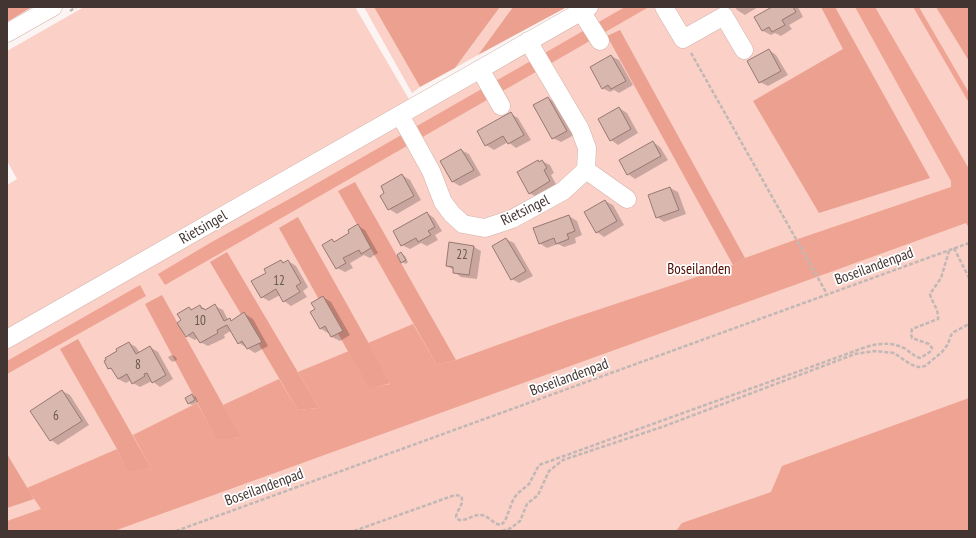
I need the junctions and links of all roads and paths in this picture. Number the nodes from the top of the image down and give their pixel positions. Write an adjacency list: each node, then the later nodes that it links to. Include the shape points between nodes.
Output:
1 (52, 7): 4 (street)
2 (664, 7): 5 (street)
3 (585, 9): 6 (street, Rietsingel); 7 (street)
4 (7, 33)
5 (683, 39): 8 (street, via 724,16); 18 (path)
6 (528, 41): 9 (street, Rietsingel); 12 (street, via 580,129 587,148)
7 (600, 41)
8 (744, 50)
9 (480, 69): 10 (street); 11 (street, Rietsingel)
10 (501, 106)
11 (400, 115): 12 (street, Rietsingel, via 431,171 443,202 463,224 485,228 512,219 563,191); 20 (street, Rietsingel)
12 (586, 170): 13 (street)
13 (627, 199)
14 (969, 243): 15 (path, Boseilandenpad)
15 (954, 248): 16 (path, Boseilandenpad); 17 (path)
16 (949, 250): 18 (path, Boseilandenpad); 22 (path, via 941,278 930,294 937,308 938,319 912,329 912,338 929,344 932,348 920,358 892,345 881,343 866,346 539,466 530,484 513,500 501,525 483,515 459,520 456,513 462,499 461,496 455,495)
17 (969, 278)
18 (827, 294): 21 (path, Boseilandenpad)
19 (969, 324): 23 (path, via 951,334 942,352 925,366 910,364 894,353 875,351 855,354 662,427 563,460 549,471 538,495 527,504 520,521)
20 (7, 339)
21 (176, 531)
22 (354, 531)
23 (502, 531)

